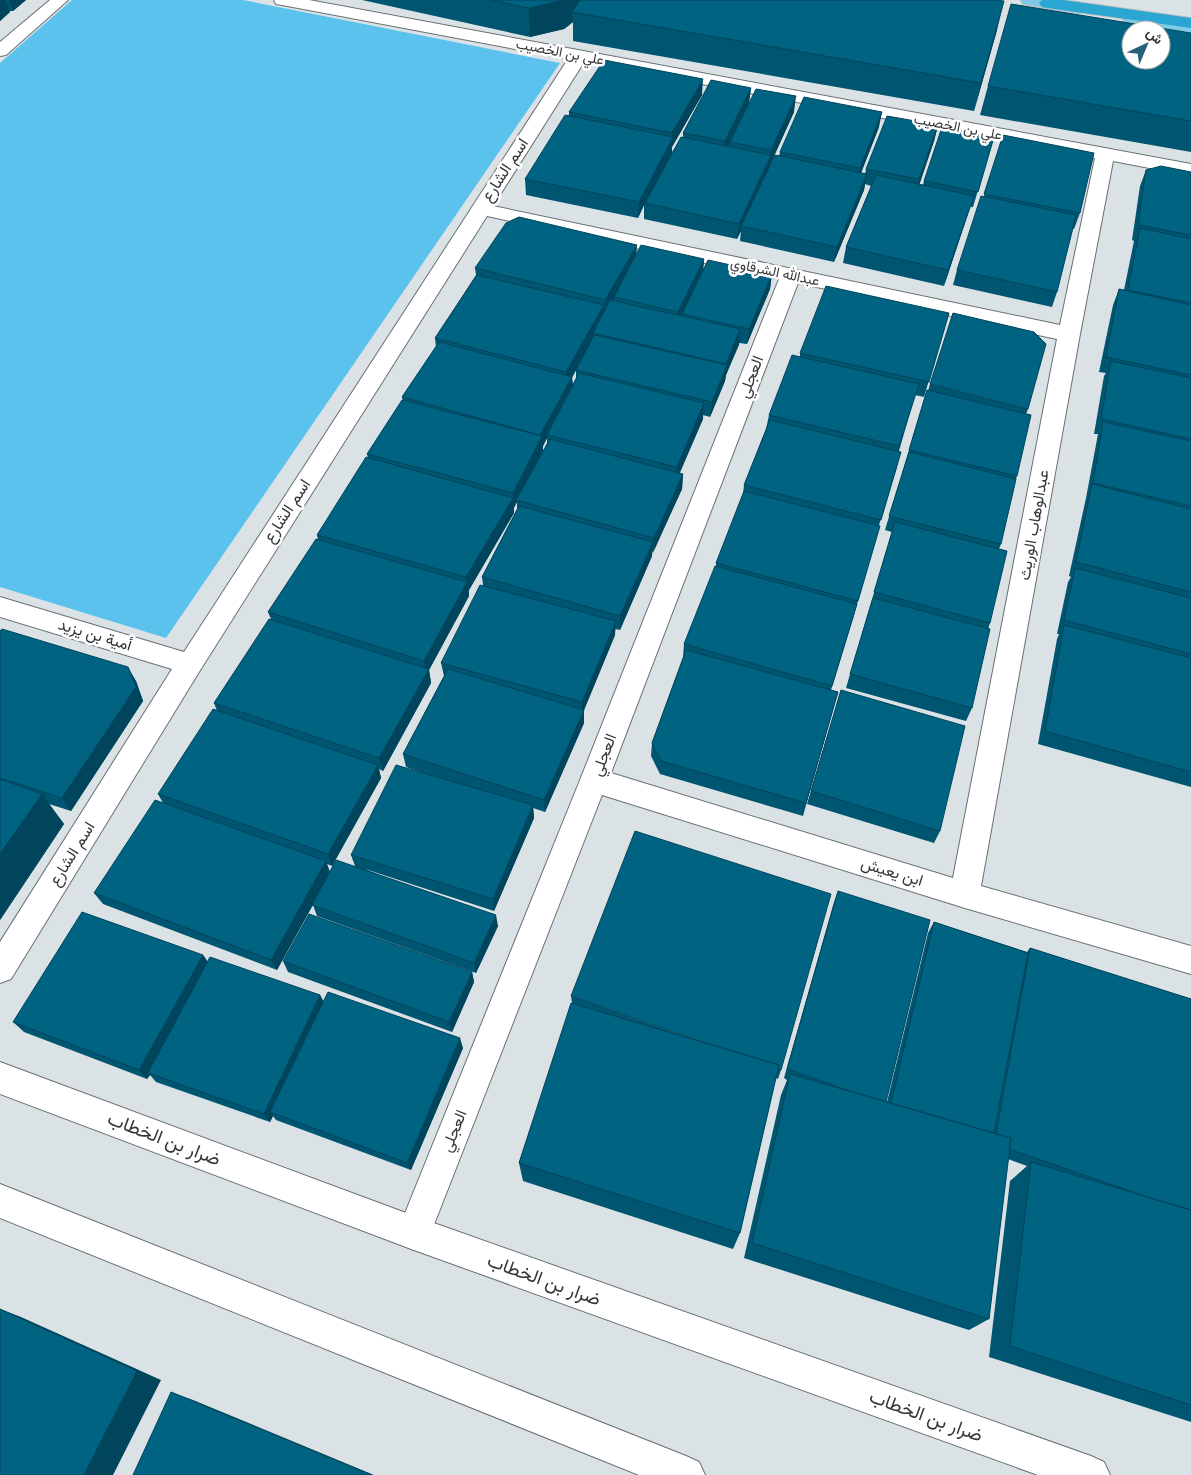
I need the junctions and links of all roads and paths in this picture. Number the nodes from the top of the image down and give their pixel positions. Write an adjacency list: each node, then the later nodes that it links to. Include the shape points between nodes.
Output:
1 (60, 0): 8 (street)
2 (282, 0): 7 (street, علي بن الخصيب)
3 (1029, 0): 4 (main road)
4 (1048, 3): 5 (highway); 6 (main road)
5 (1191, 23)
6 (1191, 29)
7 (569, 48): 9 (street, علي بن الخصيب); 11 (street, اسم الشارع)
8 (0, 51)
9 (1105, 154): 10 (street, علي بن الخصيب); 13 (street, عبدالوهاب الوريث)
10 (1191, 170)
11 (480, 209): 12 (street, عبدالله الشرقاوي); 15 (street, اسم الشارع)
12 (791, 275): 13 (street, عبدالله الشرقاوي); 16 (street, العجلي)
13 (1069, 334): 17 (street, عبدالوهاب الوريث)
14 (0, 607): 15 (street, أمية بن يزيد)
15 (190, 664): 19 (street, اسم الشارع)
16 (594, 780): 17 (street, ابن يعيش); 22 (street, العجلي)
17 (965, 895): 18 (street, ابن يعيش)
18 (1191, 960)
19 (0, 970)
20 (0, 1078): 22 (street, ضرار بن الخطاب)
21 (0, 1201): 23 (street)
22 (414, 1233): 24 (street, ضرار بن الخطاب)
23 (686, 1475)
24 (1091, 1475)

